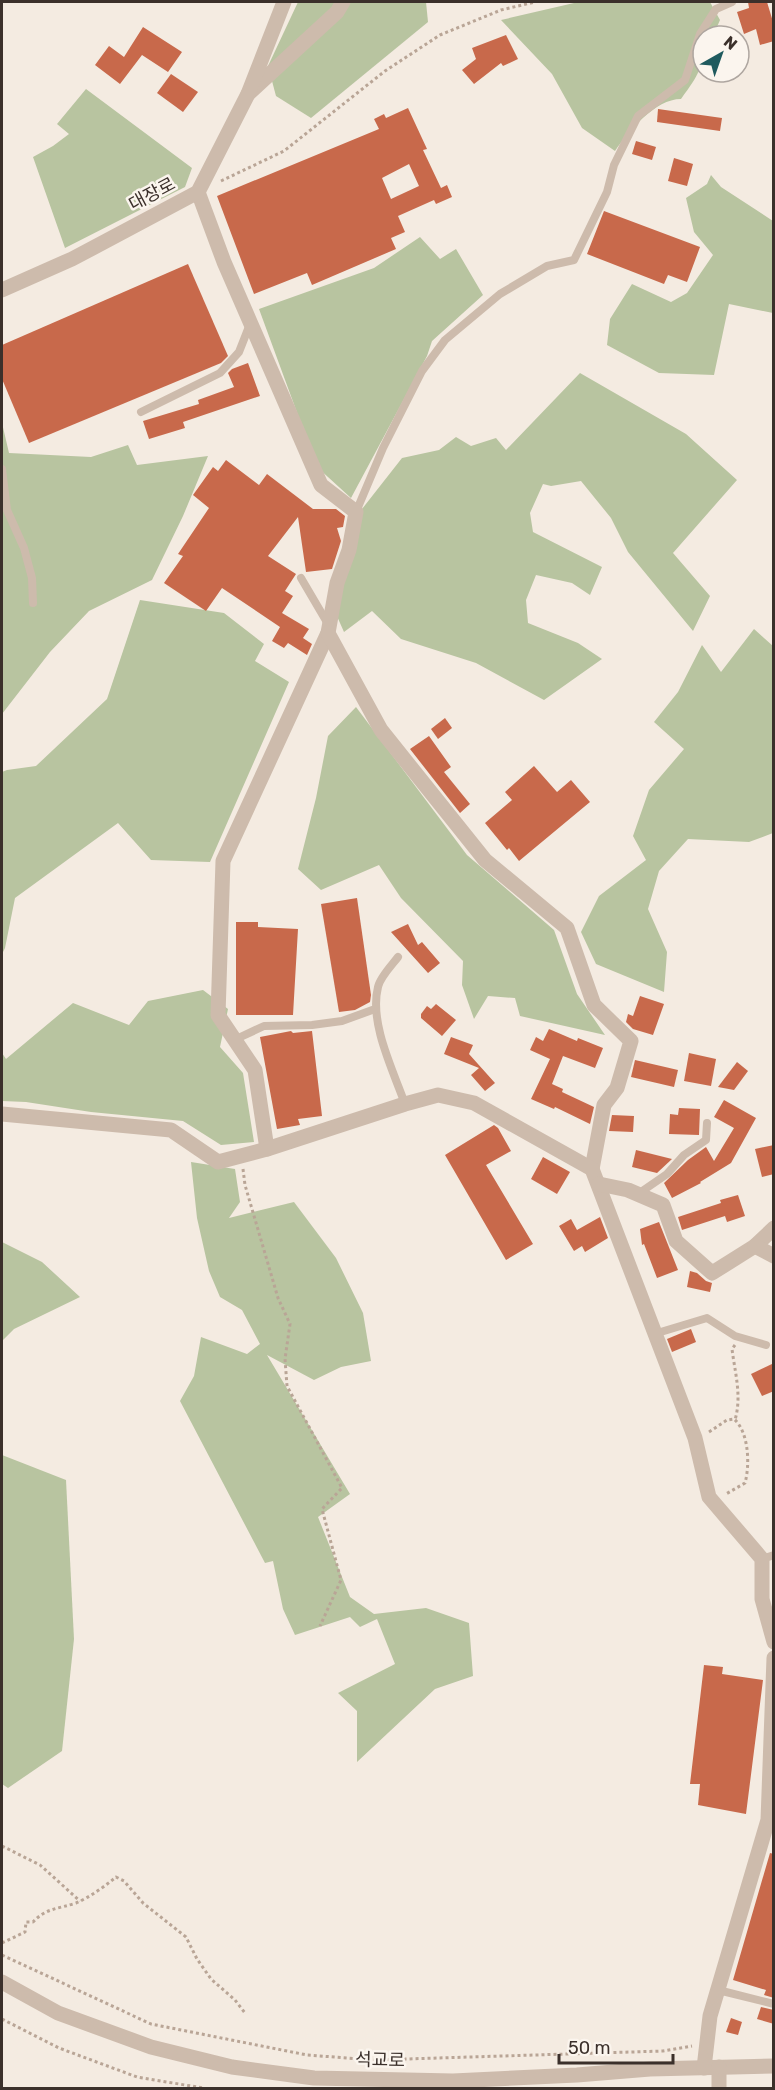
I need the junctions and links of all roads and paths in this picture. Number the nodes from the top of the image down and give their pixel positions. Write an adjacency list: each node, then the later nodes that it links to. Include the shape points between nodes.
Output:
1 (284, 2): 5 (street, 대장로)
2 (343, 2): 5 (street, via 337,12)
3 (535, 2): 6 (path, via 501,10 440,35 385,71 284,151)
4 (732, 2): 11 (lane, via 716,9 700,34 685,80 638,116 574,260 547,266 500,294 445,340 422,371)
5 (248, 94): 6 (street, 대장로)
6 (198, 192): 7 (street, 대장로, via 72,259); 8 (street)
7 (2, 290)
8 (250, 323): 9 (lane, via 239,352 220,373); 11 (street, via 321,485)
9 (141, 411)
10 (2, 469): 13 (lane, via 7,510 32,578)
11 (356, 512): 14 (street)
12 (301, 578): 14 (lane)
13 (33, 603)
14 (328, 629): 17 (street, via 223,861 218,1016); 23 (street, via 381,730 485,860 567,928 594,1005 631,1041 617,1088 604,1105)
15 (398, 957): 16 (lane, via 378,985)
16 (375, 1009): 17 (lane, via 342,1021 264,1026); 18 (lane)
17 (234, 1040): 21 (street, via 255,1070)
18 (405, 1104): 21 (street); 23 (street, via 438,1095 474,1103)
19 (2, 1114): 22 (street, via 171,1130 218,1162)
20 (707, 1123): 25 (lane, via 706,1140)
21 (267, 1149): 22 (street)
22 (242, 1156): 36 (path, via 245,1185 278,1298 290,1324 285,1359 287,1386 342,1488 322,1509 341,1580)
23 (592, 1169): 24 (street)
24 (599, 1184): 25 (street); 29 (street)
25 (638, 1194): 27 (street, via 663,1205 676,1241 712,1273)
26 (774, 1228): 27 (street)
27 (755, 1246): 28 (street)
28 (774, 1256)
29 (654, 1334): 30 (lane, via 707,1318); 33 (street)
30 (738, 1336): 31 (lane); 32 (path, via 732,1349 738,1395)
31 (766, 1345)
32 (735, 1420): 33 (path, via 727,1420); 34 (path, via 743,1430 748,1474 745,1483)
33 (695, 1438): 34 (street)
34 (711, 1499): 35 (street)
35 (768, 1557): 37 (street, via 762,1599)
36 (320, 1626)
37 (774, 1642)
38 (774, 1658): 44 (street, via 768,1820)
39 (2, 1846): 40 (path, via 40,1865)
40 (80, 1901): 41 (path, via 42,1912 33,1922 26,1922 25,1932); 46 (path, via 116,1877 124,1881 143,1903 186,1937 211,1979)
41 (2, 1943)
42 (2, 1956): 48 (path, via 151,2024 307,2055 386,2060 663,2051)
43 (2, 1982): 50 (street, 석교로, via 58,2013 151,2047 232,2067 314,2078 453,2081)
44 (718, 1990): 45 (lane); 48 (street)
45 (774, 2004)
46 (245, 2013)
47 (2, 2019): 51 (path, via 59,2048 137,2077)
48 (707, 2044): 50 (street)
49 (774, 2066): 50 (street, 석교로)
50 (712, 2067): 52 (street)
51 (202, 2088)
52 (719, 2088)

